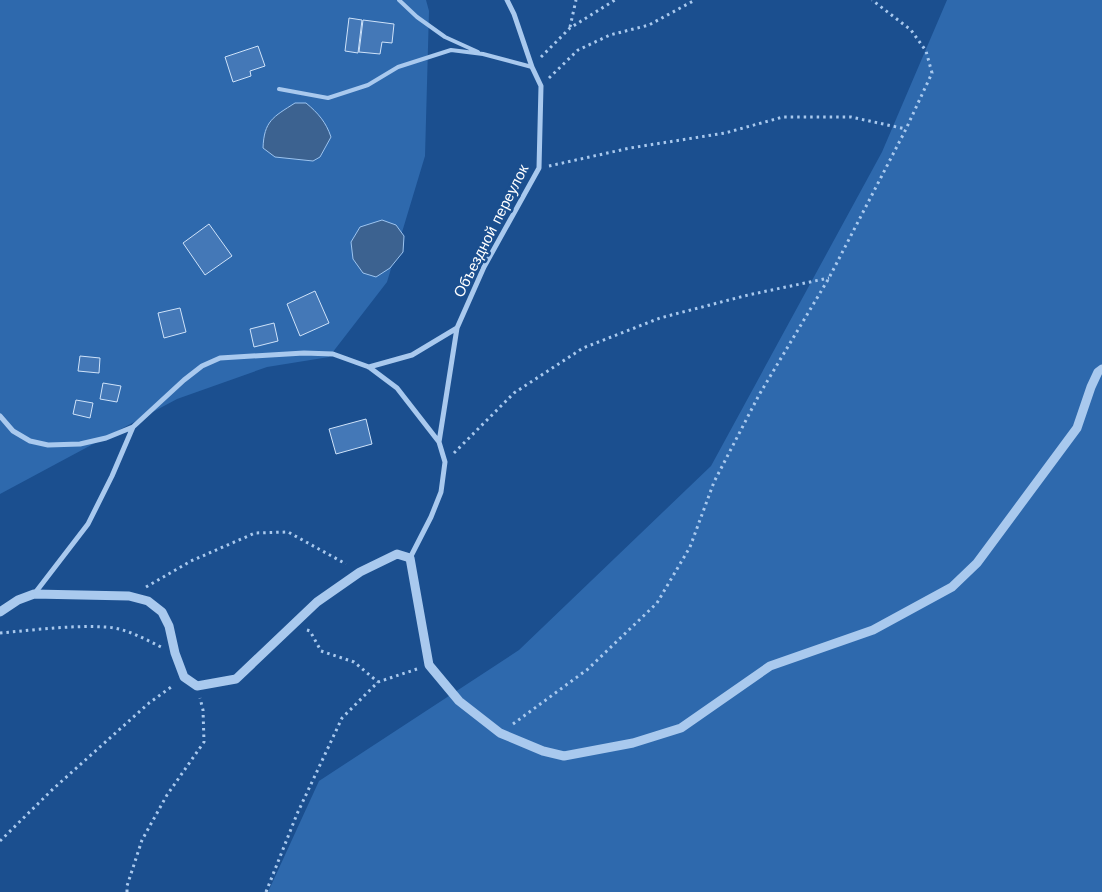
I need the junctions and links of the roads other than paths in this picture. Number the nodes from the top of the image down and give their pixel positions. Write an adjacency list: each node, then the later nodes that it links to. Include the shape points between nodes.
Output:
1 (399, 0): 3 (lane, via 445,37)
2 (507, 0): 4 (street, Объездной переулок)
3 (483, 54): 4 (lane); 5 (lane, via 451,50 398,67 368,85 328,98)
4 (532, 66): 6 (street, Объездной переулок, via 541,86 539,168 484,267)
5 (279, 89)
6 (457, 328): 7 (street, via 412,355); 11 (street, Объездной переулок)
7 (369, 367): 10 (street, via 333,354 220,358 202,366 184,380); 11 (street, via 397,388)
8 (1102, 369): 12 (street, via 1091,387 1077,428 977,563 952,587 873,630 770,666 681,728 633,743 564,756 543,752 500,733 459,701 429,665)
9 (0, 416): 10 (street, via 13,431 30,441 48,445 80,444)
10 (133, 427): 13 (street, via 88,524)
11 (439, 442): 12 (street, via 445,462 441,492)
12 (410, 558): 13 (street, via 397,554 360,572 317,602 236,679 197,686 184,678 169,626 162,612 148,601 129,596)
13 (34, 594): 14 (street)
14 (0, 612)

